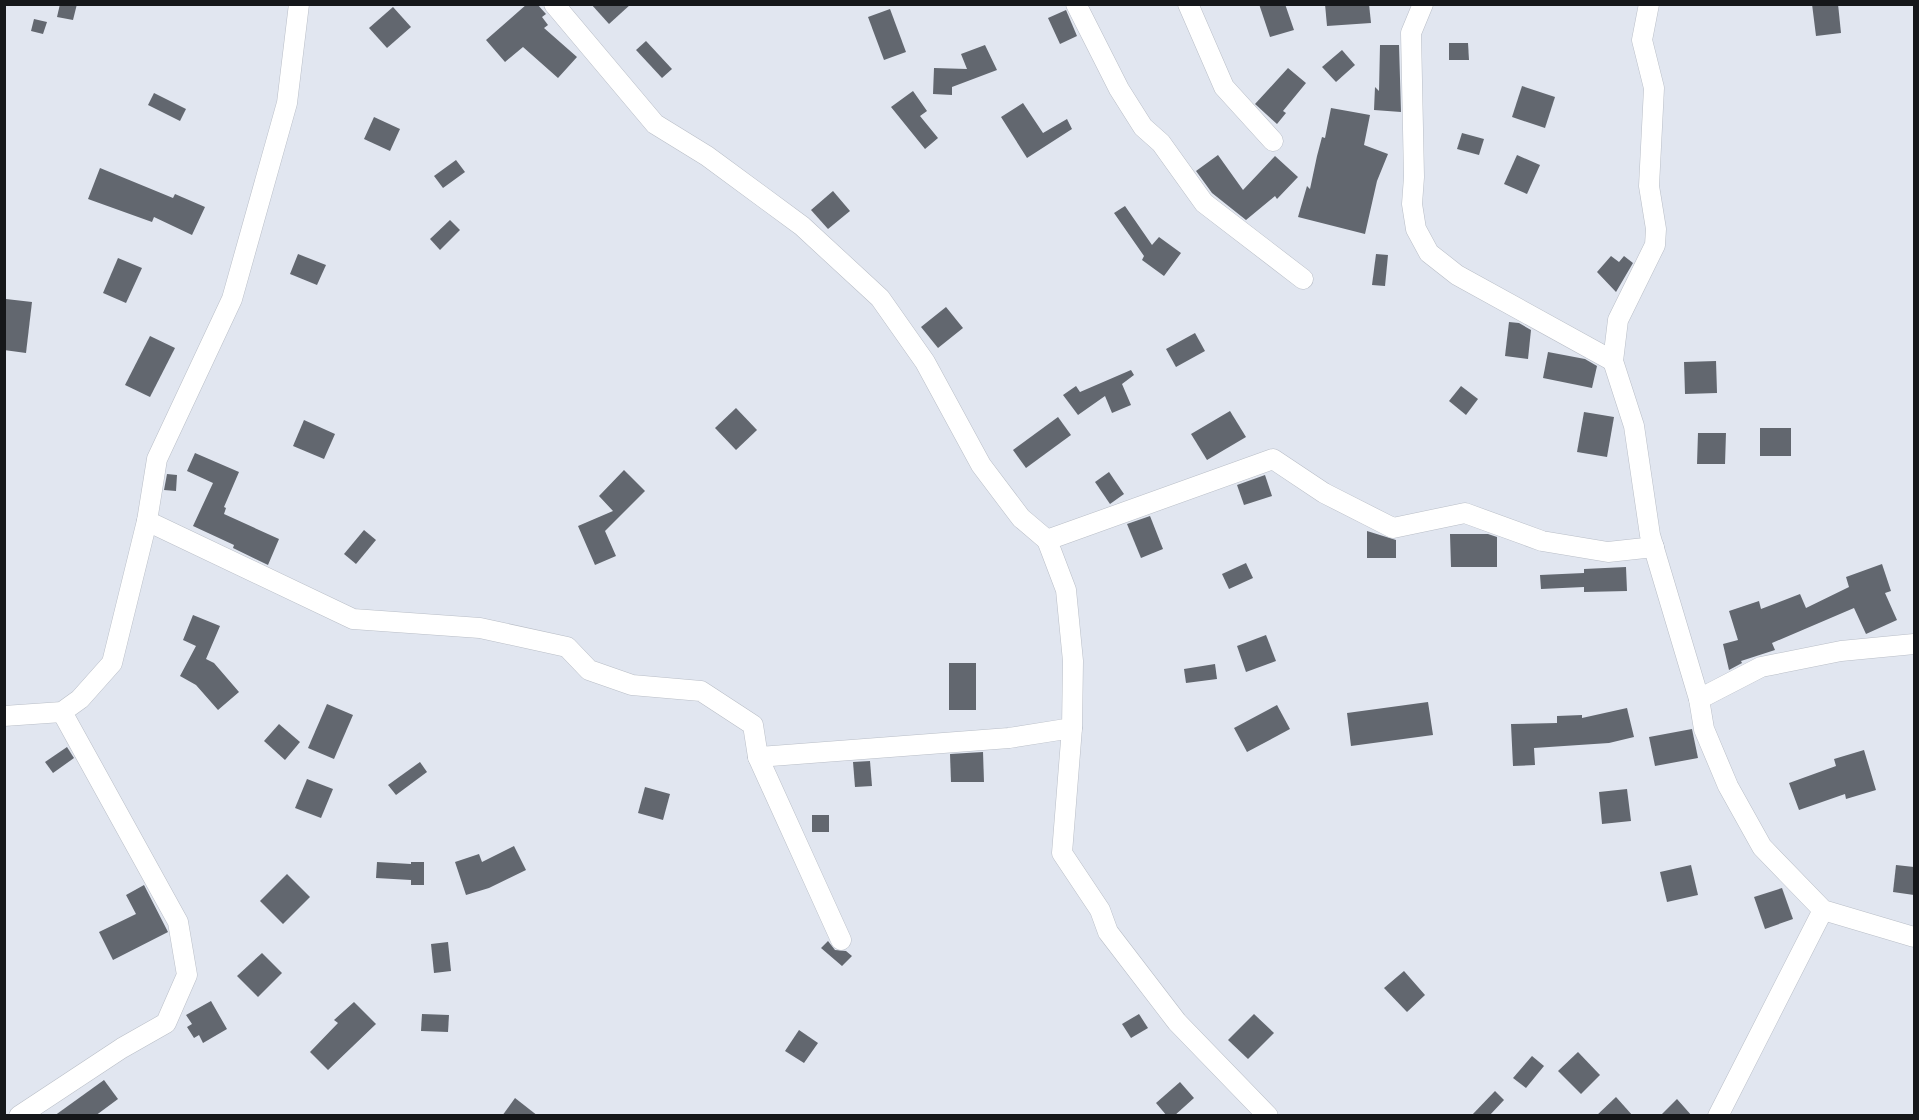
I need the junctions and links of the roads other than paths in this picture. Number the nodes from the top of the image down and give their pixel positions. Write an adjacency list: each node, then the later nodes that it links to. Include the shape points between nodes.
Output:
1 (299, 4): 10 (street, via 287,103 232,299 157,459)
2 (554, 4): 11 (street, via 655,124 707,156 802,226 880,298 925,362 981,465 1021,518)
3 (1076, 4): 8 (street, via 1125,99 1203,202)
4 (1188, 4): 7 (street, via 1224,87)
5 (1423, 4): 9 (street, via 1410,33 1412,204 1421,237 1429,252 1457,275)
6 (1649, 4): 9 (street, via 1642,40 1654,88 1649,186 1655,245 1618,320)
7 (1272, 141)
8 (1303, 279)
9 (1613, 361): 12 (street, via 1634,426)
10 (147, 521): 15 (street, via 112,663 80,699); 18 (street, via 353,619 480,628 567,647 589,670 632,685 701,691 753,725)
11 (1047, 540): 12 (street, via 1272,459 1324,493 1393,528 1465,513 1542,541 1608,552); 17 (street, via 1065,590 1073,661)
12 (1654, 548): 14 (street)
13 (1914, 644): 14 (street, via 1841,651 1761,667)
14 (1699, 699): 19 (street, via 1704,729 1728,786 1762,847)
15 (62, 712): 16 (street); 22 (street, via 178,922 187,975 166,1023)
16 (4, 716)
17 (1072, 728): 18 (street, via 1009,738); 23 (street, via 1062,852 1100,910 1108,932 1177,1022)
18 (758, 757): 21 (street)
19 (1823, 910): 20 (street); 24 (street)
20 (1914, 937)
21 (841, 940)
22 (20, 1116)
23 (1268, 1116)
24 (1718, 1116)

